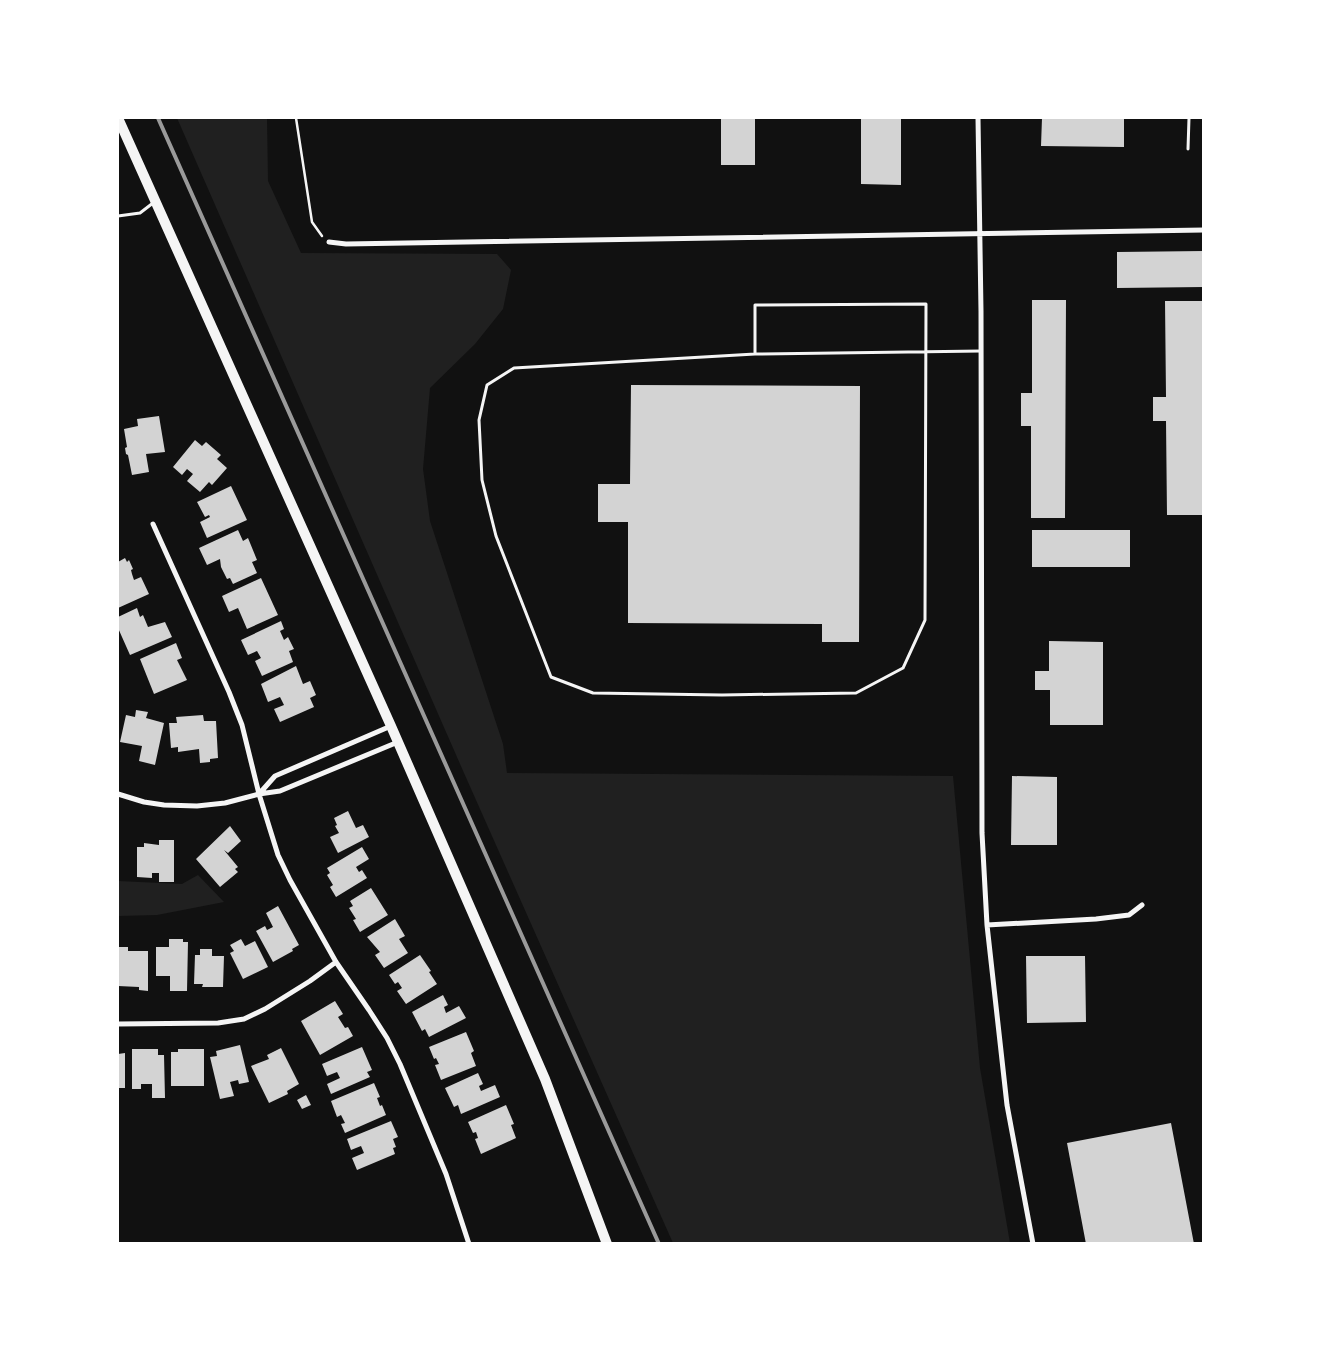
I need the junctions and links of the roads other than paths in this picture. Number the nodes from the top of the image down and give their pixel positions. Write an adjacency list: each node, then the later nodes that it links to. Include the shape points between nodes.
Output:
1 (118, 118): 5 (main road)
2 (978, 118): 8 (street)
3 (1189, 118): 4 (lane)
4 (1188, 150)
5 (156, 201): 6 (lane, via 140,213); 14 (main road)
6 (118, 216)
7 (1204, 230): 8 (street)
8 (980, 234): 9 (street); 11 (street)
9 (329, 242)
10 (926, 350): 11 (lane); 12 (lane); 12 (lane, via 926,304 755,305); 12 (lane, via 925,620 903,668 856,692 722,695 593,692 552,677 496,536 482,480 479,420 487,385 514,368)
11 (981, 351): 19 (street, via 982,823)
12 (755, 354)
13 (153, 524): 17 (street, via 239,717)
14 (391, 726): 15 (main road); 17 (street, via 275,776)
15 (398, 742): 17 (street, via 280,791); 23 (main road, via 545,1080)
16 (118, 794): 17 (street, via 144,802 182,806 210,805)
17 (259, 794): 20 (street, via 278,855)
18 (1142, 905): 19 (street, via 1129,915)
19 (987, 925): 24 (street, via 1007,1105)
20 (336, 962): 21 (street, via 265,1009 244,1019 218,1023); 22 (street, via 387,1038 400,1064 446,1174)
21 (118, 1024)
22 (469, 1244)
23 (607, 1244)
24 (1033, 1244)

